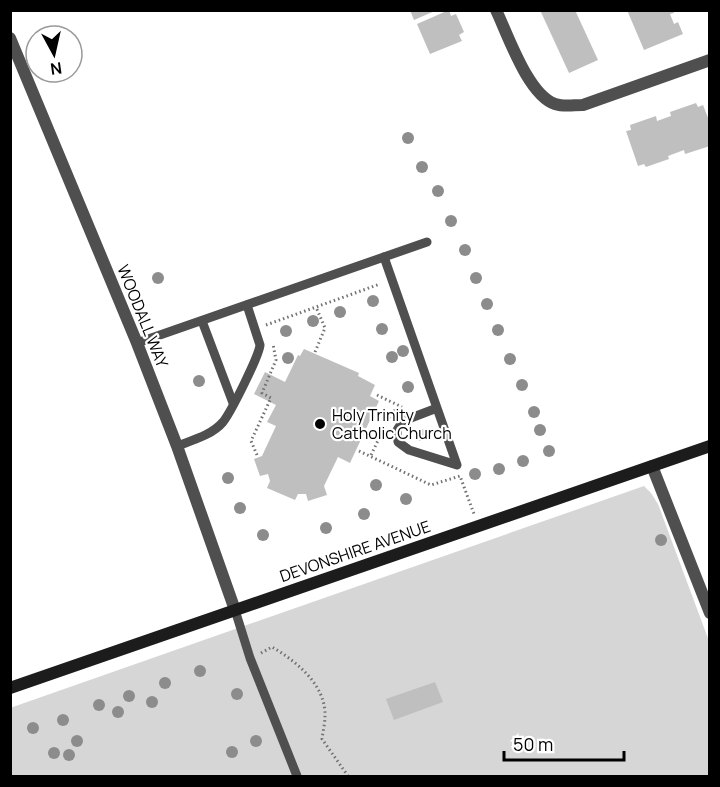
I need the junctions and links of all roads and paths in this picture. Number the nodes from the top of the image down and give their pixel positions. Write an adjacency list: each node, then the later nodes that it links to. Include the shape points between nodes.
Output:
1 (496, 10): 3 (street, via 531,81 553,103 583,105)
2 (10, 38): 11 (street, WOODALL WAY)
3 (710, 60)
4 (427, 242): 5 (lane)
5 (384, 257): 7 (lane); 17 (lane)
6 (383, 283): 8 (path)
7 (247, 305): 9 (lane); 15 (lane, via 260,351)
8 (316, 307): 10 (path); 12 (path, via 325,328)
9 (202, 321): 11 (lane); 15 (lane)
10 (266, 325)
11 (137, 343): 18 (street, WOODALL WAY)
12 (315, 352)
13 (271, 373): 21 (path, via 262,393 272,398 251,441)
14 (377, 395): 16 (path, via 400,408)
15 (233, 403): 18 (lane, via 224,421 209,433)
16 (406, 406)
17 (436, 408): 17 (lane, via 450,446 457,465 409,450 398,442 397,430 403,421)
18 (177, 446): 24 (street, WOODALL WAY)
19 (710, 446): 22 (main road, DEVONSHIRE AVENUE)
20 (359, 450): 23 (path, via 431,485 460,476)
21 (257, 455)
22 (652, 466): 23 (main road, DEVONSHIRE AVENUE); 25 (street)
23 (478, 526): 24 (main road, DEVONSHIRE AVENUE)
24 (235, 610): 26 (lane); 27 (main road, DEVONSHIRE AVENUE)
25 (710, 613)
26 (250, 658): 28 (lane); 29 (path, via 272,647 303,669 319,691 326,713 322,739)
27 (10, 688)
28 (297, 777)
29 (348, 777)

